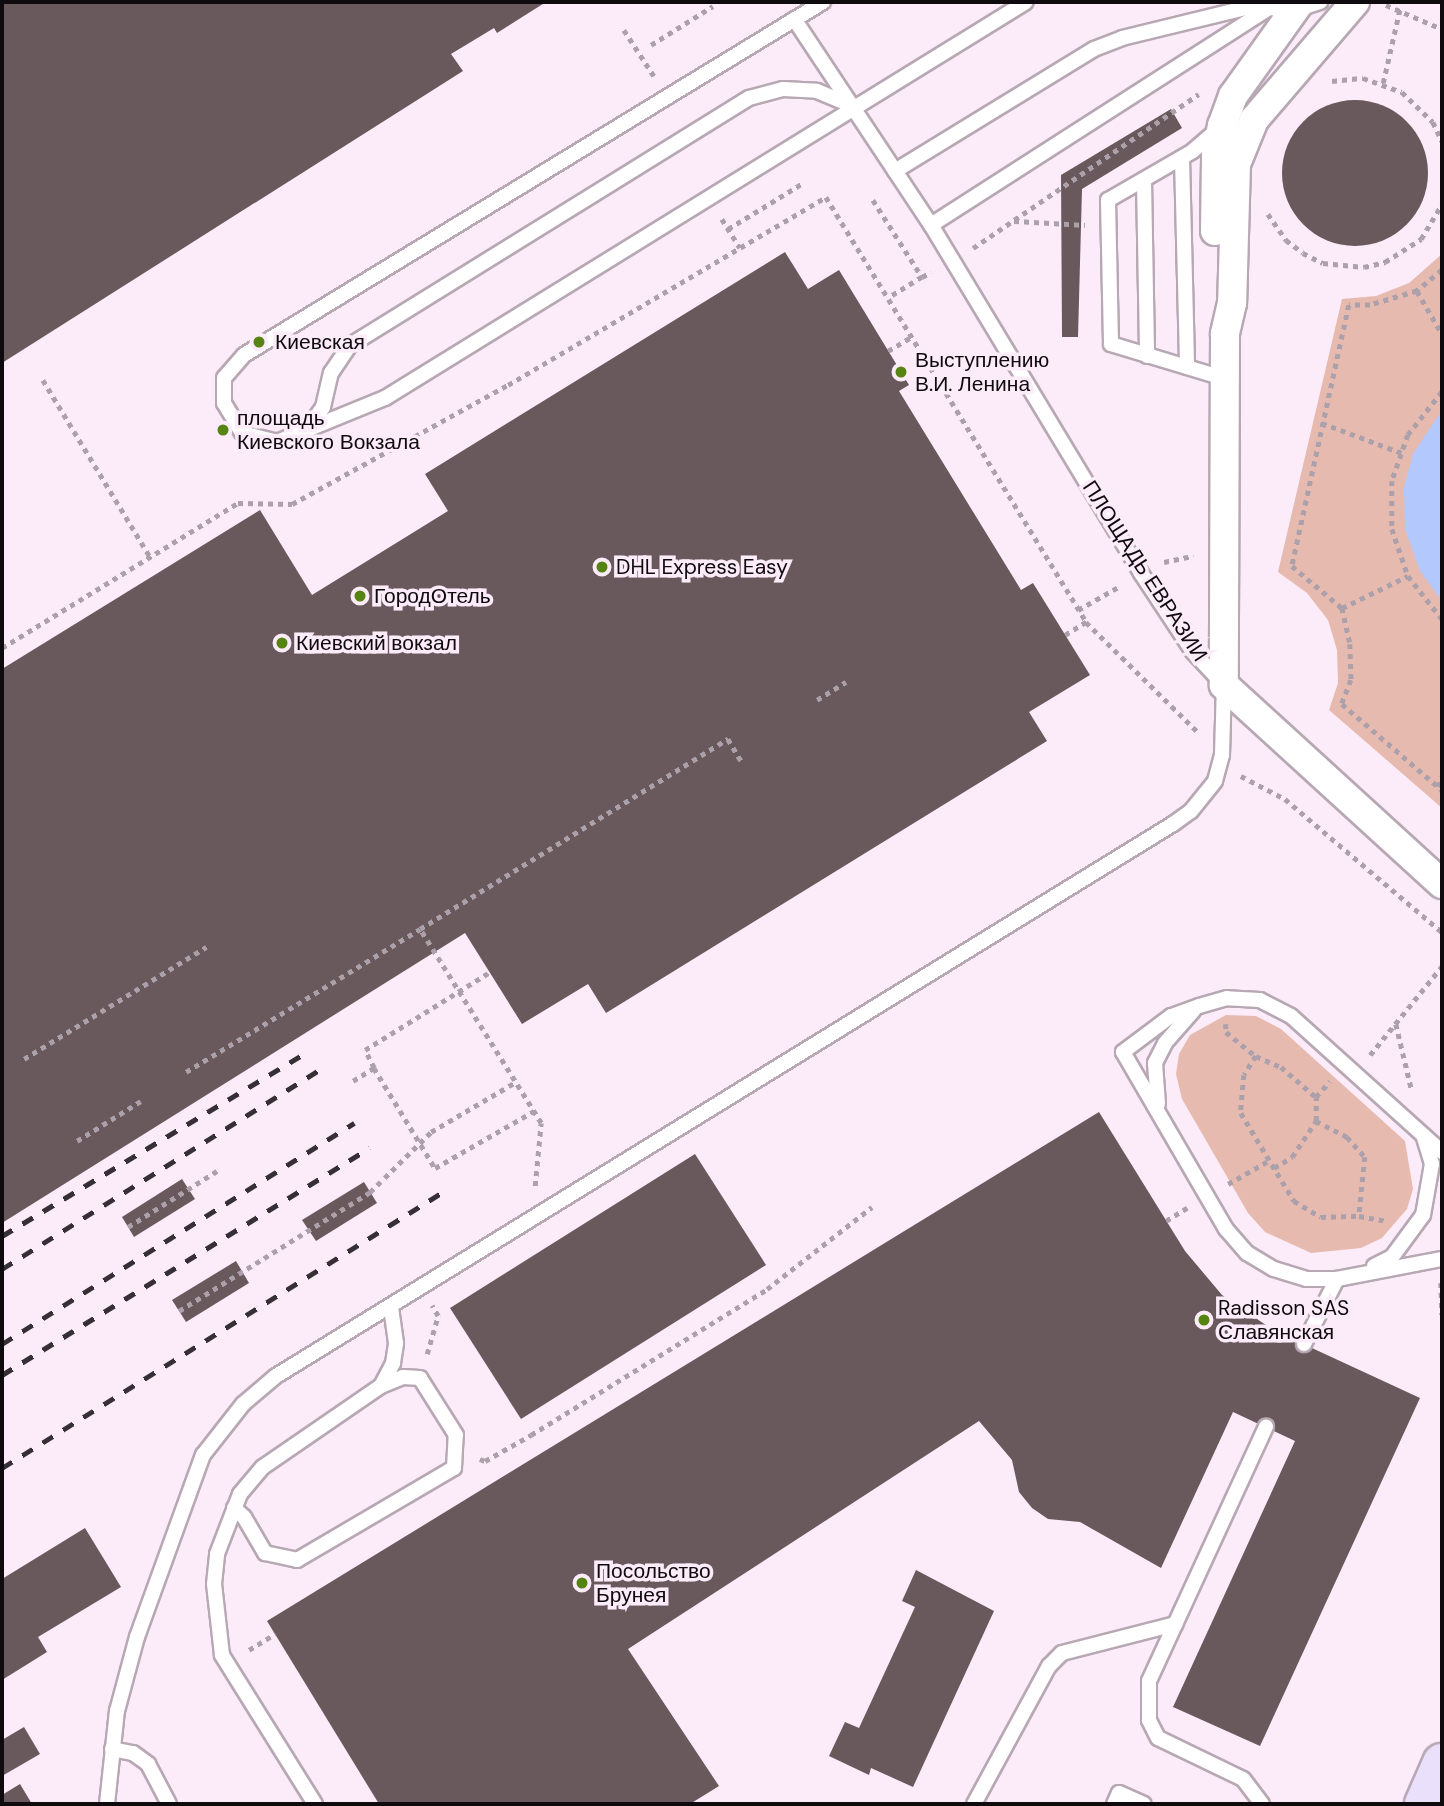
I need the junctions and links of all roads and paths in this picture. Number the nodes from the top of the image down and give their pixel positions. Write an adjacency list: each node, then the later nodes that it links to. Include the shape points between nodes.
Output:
1 (822, 2): 8 (lane)
2 (1026, 2): 15 (lane)
3 (1320, 2): 6 (lane)
4 (1355, 2): 35 (street, ПЛОЩАДЬ ЕВРАЗИИ, via 1274,94 1242,145 1236,164 1232,303)
5 (713, 6): 10 (path)
6 (1274, 6): 16 (street); 19 (lane, via 1122,38 1094,50); 27 (lane)
7 (1400, 8): 13 (path)
8 (794, 19): 15 (lane, ПЛОЩАДЬ ЕВРАЗИИ); 45 (lane, via 244,355 223,377 223,403 242,433 277,442)
9 (624, 30): 11 (path)
10 (652, 45)
11 (654, 77)
12 (1321, 83): 13 (path, via 1363,78)
13 (1383, 83): 17 (path, via 1419,105)
14 (1209, 88): 26 (path)
15 (856, 108): 19 (lane, ПЛОЩАДЬ ЕВРАЗИИ); 45 (lane, via 385,398); 45 (lane, via 817,90 783,89 749,98 349,346 331,373 323,407)
16 (1222, 126): 18 (lane); 35 (street, via 1216,156 1215,236 1216,305)
17 (1442, 141)
18 (1182, 158): 20 (lane); 40 (lane)
19 (895, 171): 27 (lane, ПЛОЩАДЬ ЕВРАЗИИ)
20 (1144, 180): 39 (lane); 39 (lane, via 1108,200 1111,344)
21 (803, 183): 29 (path)
22 (873, 200): 34 (path, via 922,277)
23 (1442, 204): 24 (path, via 1421,239 1404,252 1385,262 1343,267 1303,253 1286,240)
24 (1264, 205)
25 (719, 213): 29 (path)
26 (1014, 220): 28 (path); 30 (path)
27 (931, 225): 55 (lane, ПЛОЩАДЬ ЕВРАЗИИ, via 1141,573 1193,652)
28 (1090, 225)
29 (728, 229): 31 (path)
30 (981, 244)
31 (740, 248): 34 (path, via 826,197); 47 (path, via 508,385 292,504 238,503)
32 (1442, 270): 33 (path)
33 (1417, 291): 36 (path); 44 (path, via 1370,305 1349,305)
34 (888, 298): 37 (path)
35 (1225, 334): 41 (street, ПЛОЩАДЬ ЕВРАЗИИ)
36 (1442, 334)
37 (911, 337): 38 (path); 51 (path)
38 (888, 351)
39 (1147, 356): 40 (lane)
40 (1187, 368): 41 (lane)
41 (1226, 379): 55 (street, ПЛОЩАДЬ ЕВРАЗИИ)
42 (43, 380): 47 (path)
43 (1442, 392): 46 (path, via 1408,435)
44 (1322, 423): 46 (path); 49 (path, via 1292,566)
45 (305, 432)
46 (1402, 453): 48 (path, via 1392,481 1392,529)
47 (150, 557): 53 (path)
48 (1408, 576): 49 (path); 50 (path)
49 (1342, 608): 60 (path, via 1351,680 1342,704)
50 (1442, 619)
51 (1086, 622): 52 (path); 57 (path)
52 (1065, 635)
53 (2, 648)
54 (846, 681): 56 (path)
55 (1224, 685): 57 (lane); 61 (street)
56 (817, 699)
57 (1222, 755): 63 (path, via 1248,783 1285,799); 87 (lane, via 1215,781 1191,811 1173,824)
58 (742, 762): 62 (path, via 728,739)
59 (1442, 776): 60 (path)
60 (1440, 788)
61 (1442, 884)
62 (420, 929): 66 (path); 73 (path)
63 (1442, 932)
64 (206, 947): 71 (path)
65 (490, 972): 66 (path)
66 (459, 990): 72 (path, via 365,1050); 75 (path)
67 (1227, 998): 68 (lane); 70 (path, via 1226,1032); 81 (lane, via 1260,1000 1291,1016)
68 (1199, 1006): 79 (lane, via 1178,1025 1156,1063); 79 (lane, via 1171,1016 1124,1052)
69 (1396, 1024): 81 (path)
70 (1256, 1056): 76 (path, via 1281,1067); 88 (path, via 1244,1075 1241,1113 1294,1201 1321,1217)
71 (24, 1059)
72 (374, 1068): 74 (path); 83 (path)
73 (186, 1072)
74 (353, 1081)
75 (516, 1082): 78 (path); 83 (path, via 443,1124)
76 (1316, 1097)
77 (141, 1101): 82 (path)
78 (534, 1111): 83 (path, via 435,1168); 87 (path, via 541,1123 534,1192)
79 (1159, 1112): 93 (lane, via 1226,1229 1247,1253 1296,1276)
80 (1316, 1121): 88 (path, via 1347,1137 1365,1157)
81 (1423, 1135): 84 (lane); 90 (lane, via 1432,1164 1430,1192)
82 (77, 1141)
83 (420, 1143): 96 (path, via 370,1192)
84 (1442, 1152)
85 (220, 1169): 89 (path)
86 (872, 1208): 101 (path, via 767,1289 531,1435 485,1461)
87 (546, 1212): 94 (lane)
88 (1359, 1216): 90 (path)
89 (128, 1227)
90 (1413, 1230): 92 (lane, via 1392,1256)
91 (1442, 1259): 92 (lane)
92 (1363, 1272): 93 (lane)
93 (1336, 1279): 97 (lane)
94 (422, 1287): 95 (lane); 98 (path, via 438,1316)
95 (391, 1306): 99 (lane, via 396,1343 393,1363); 104 (lane, via 276,1376 243,1404 203,1455 137,1637)
96 (179, 1311)
97 (1304, 1344)
98 (420, 1378): 99 (lane, via 402,1377); 101 (lane, via 456,1435)
99 (381, 1386): 102 (lane, via 263,1467)
100 (1266, 1427): 103 (lane)
101 (459, 1450): 102 (lane, via 454,1468 297,1560 265,1552)
102 (234, 1508): 108 (lane, via 217,1554 214,1584 222,1655)
103 (1175, 1624): 109 (lane, via 1062,1653 1049,1666); 112 (lane, via 1149,1681 1149,1720 1158,1738 1242,1779)
104 (112, 1749): 106 (lane); 107 (lane, via 134,1753 148,1765)
105 (1442, 1763): 113 (main road)
106 (107, 1804)
107 (169, 1804)
108 (315, 1804)
109 (974, 1804)
110 (1114, 1804): 111 (lane, via 1119,1793)
111 (1144, 1804)
112 (1262, 1804)
113 (1424, 1804)

